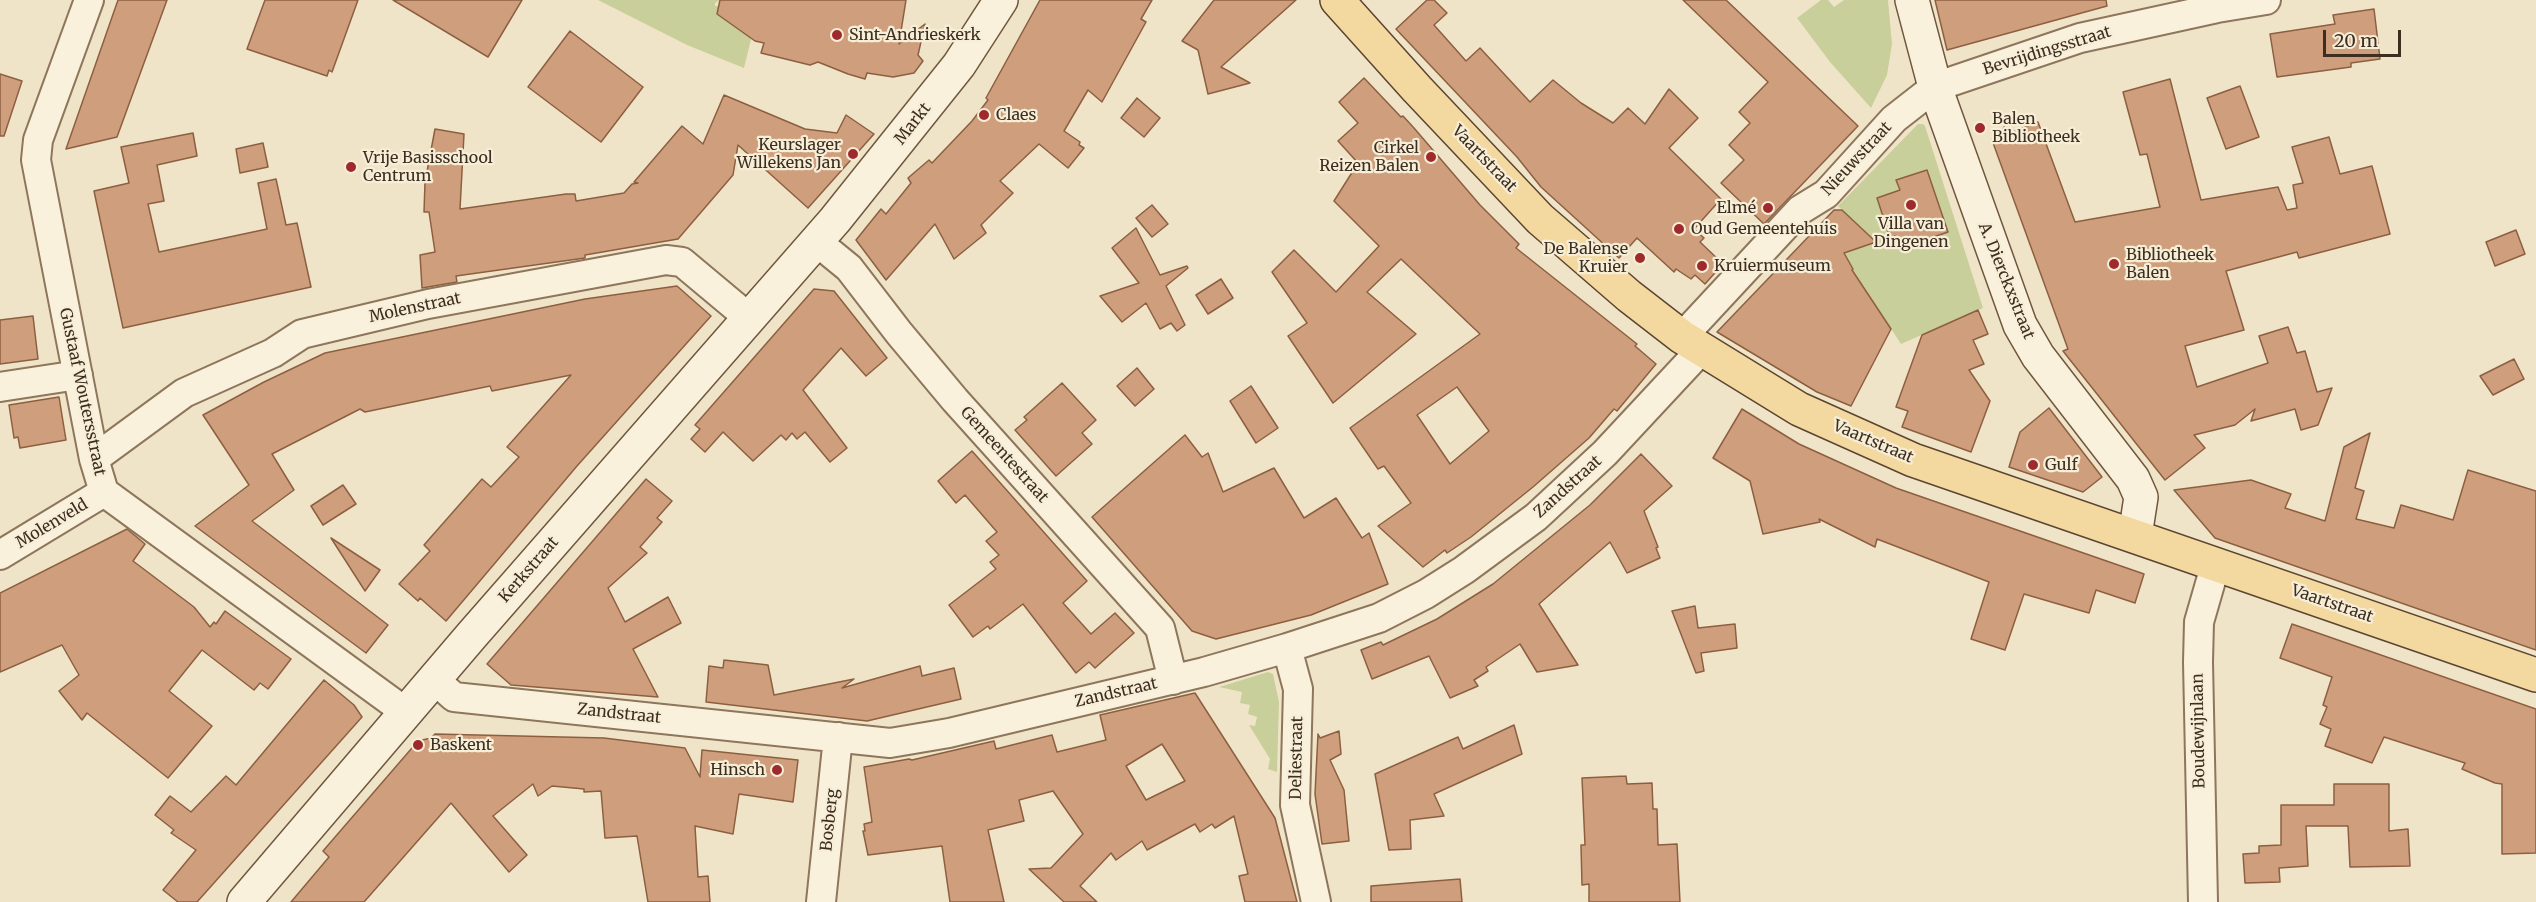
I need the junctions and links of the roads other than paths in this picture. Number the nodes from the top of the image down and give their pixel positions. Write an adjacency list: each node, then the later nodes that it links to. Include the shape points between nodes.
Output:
1 (89, 0): 10 (street, Gustaaf Woutersstraat, via 38,140 36,160)
2 (1001, 0): 7 (main road, Markt, via 959,65)
3 (1337, 0): 9 (main road, Vaartstraat, via 1540,219 1629,296)
4 (1912, 0): 6 (main road, A. Dierckxstraat)
5 (2266, 0): 6 (street, Bevrijdingsstraat, via 2080,38)
6 (1935, 87): 9 (street, Nieuwstraat, via 1894,119 1826,194 1800,210); 14 (main road, A. Dierckxstraat, via 2020,325 2038,356 2133,479 2141,497)
7 (816, 241): 8 (main road, Kerkstraat); 20 (street, Gemeentestraat, via 849,268 955,400 1160,628)
8 (749, 318): 12 (street, Molenstraat, via 682,262 666,260 428,304 302,334 273,353 184,393); 19 (main road, Kerkstraat)
9 (1691, 343): 14 (main road, Vaartstraat, via 1799,409 1862,438 1913,460); 17 (street, Zandstraat, via 1596,461 1536,517 1426,594 1379,618)
10 (78, 375): 11 (street); 12 (street, Gustaaf Woutersstraat)
11 (0, 387)
12 (94, 459): 13 (street, Gustaaf Woutersstraat)
13 (104, 492): 15 (street, Molenveld); 21 (street, Gustaaf Woutersstraat)
14 (2135, 536): 16 (main road, Vaartstraat)
15 (0, 555)
16 (2216, 563): 18 (main road, Vaartstraat); 26 (street, Boudewijnlaan, via 2199,622)
17 (1287, 648): 20 (street, Zandstraat); 25 (street, Deliestraat, via 1298,689 1295,805)
18 (2536, 675)
19 (435, 680): 21 (main road, Kerkstraat); 22 (street, Zandstraat, via 454,698)
20 (1173, 680): 22 (street, Zandstraat, via 949,733 890,742)
21 (407, 713): 23 (main road, Kerkstraat)
22 (838, 737): 24 (street, Bosberg)
23 (244, 902)
24 (821, 902)
25 (1317, 902)
26 (2203, 902)

